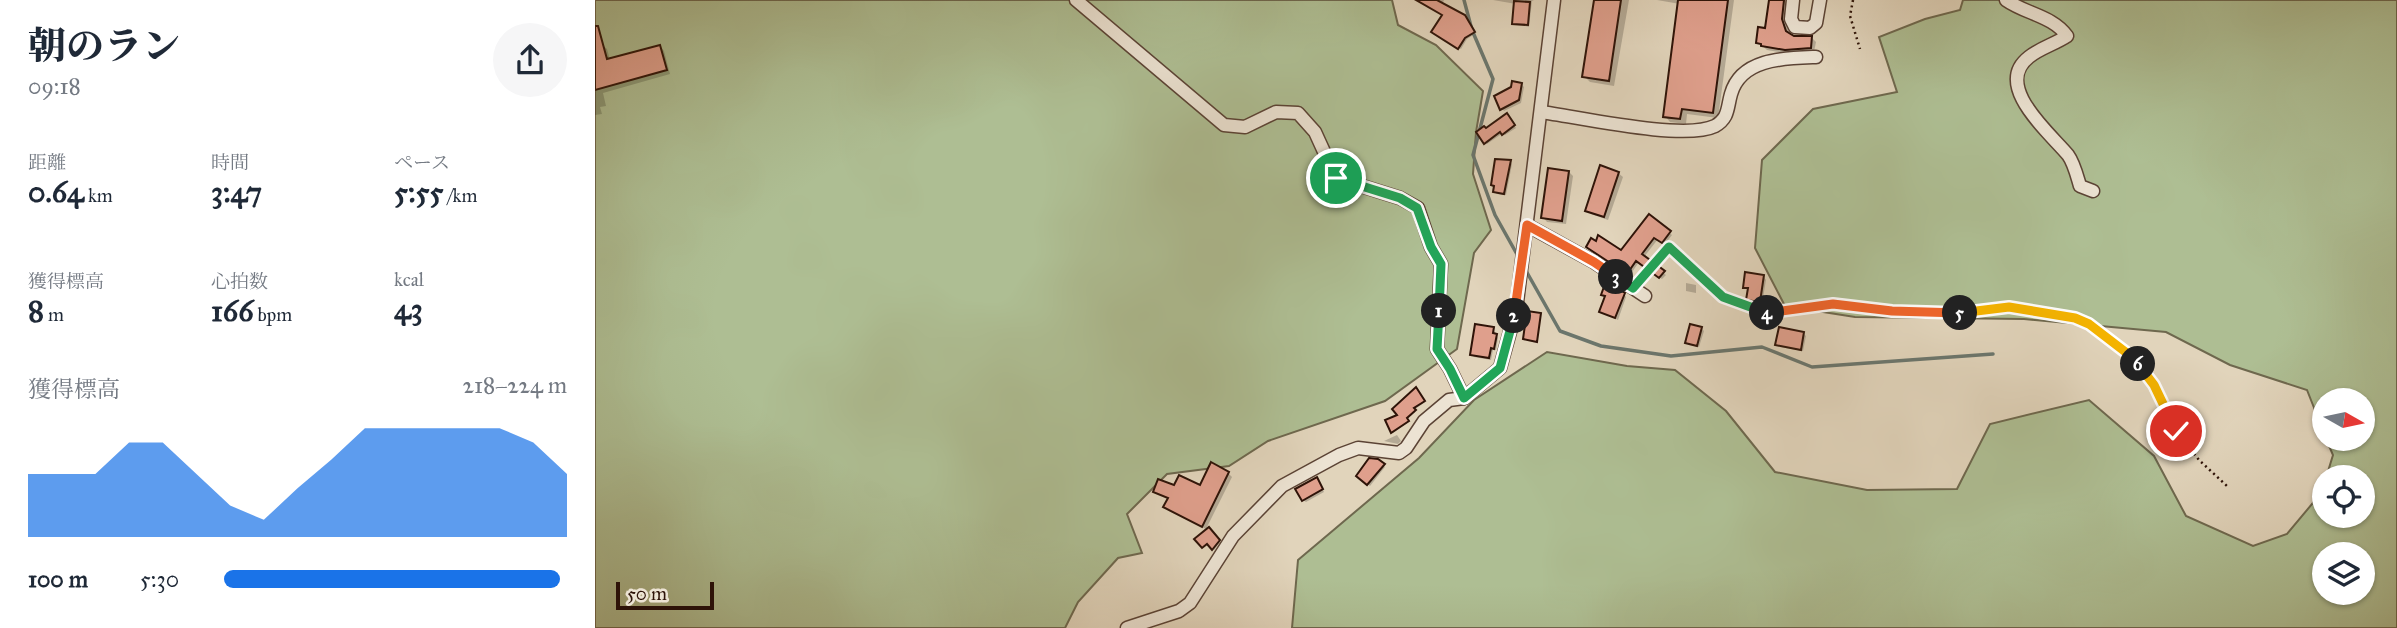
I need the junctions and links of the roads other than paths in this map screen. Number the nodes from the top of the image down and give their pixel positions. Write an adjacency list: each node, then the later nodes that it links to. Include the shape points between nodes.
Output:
1 (1076, 0): 11 (street, via 1224,125 1245,127 1276,112 1298,113 1315,132 1336,178 1417,208 1441,264 1437,349)
2 (1554, 0): 7 (street)
3 (1793, 0): 4 (street, via 1795,27 1810,28 1816,23)
4 (1820, 0)
5 (2006, 0): 8 (street, via 2058,24 2067,36 2027,58 2017,72 2018,90 2039,127 2070,158 2080,186)
6 (1816, 57): 7 (street, via 1786,58 1739,76 1722,122 1700,131 1671,132)
7 (1541, 112): 9 (street)
8 (2093, 191)
9 (1527, 225): 10 (street); 11 (street, via 1516,310 1500,368)
10 (1645, 296)
11 (1464, 398): 12 (street, via 1450,400 1423,422 1399,453 1359,448 1282,486 1233,536 1190,603)
12 (1127, 628)

